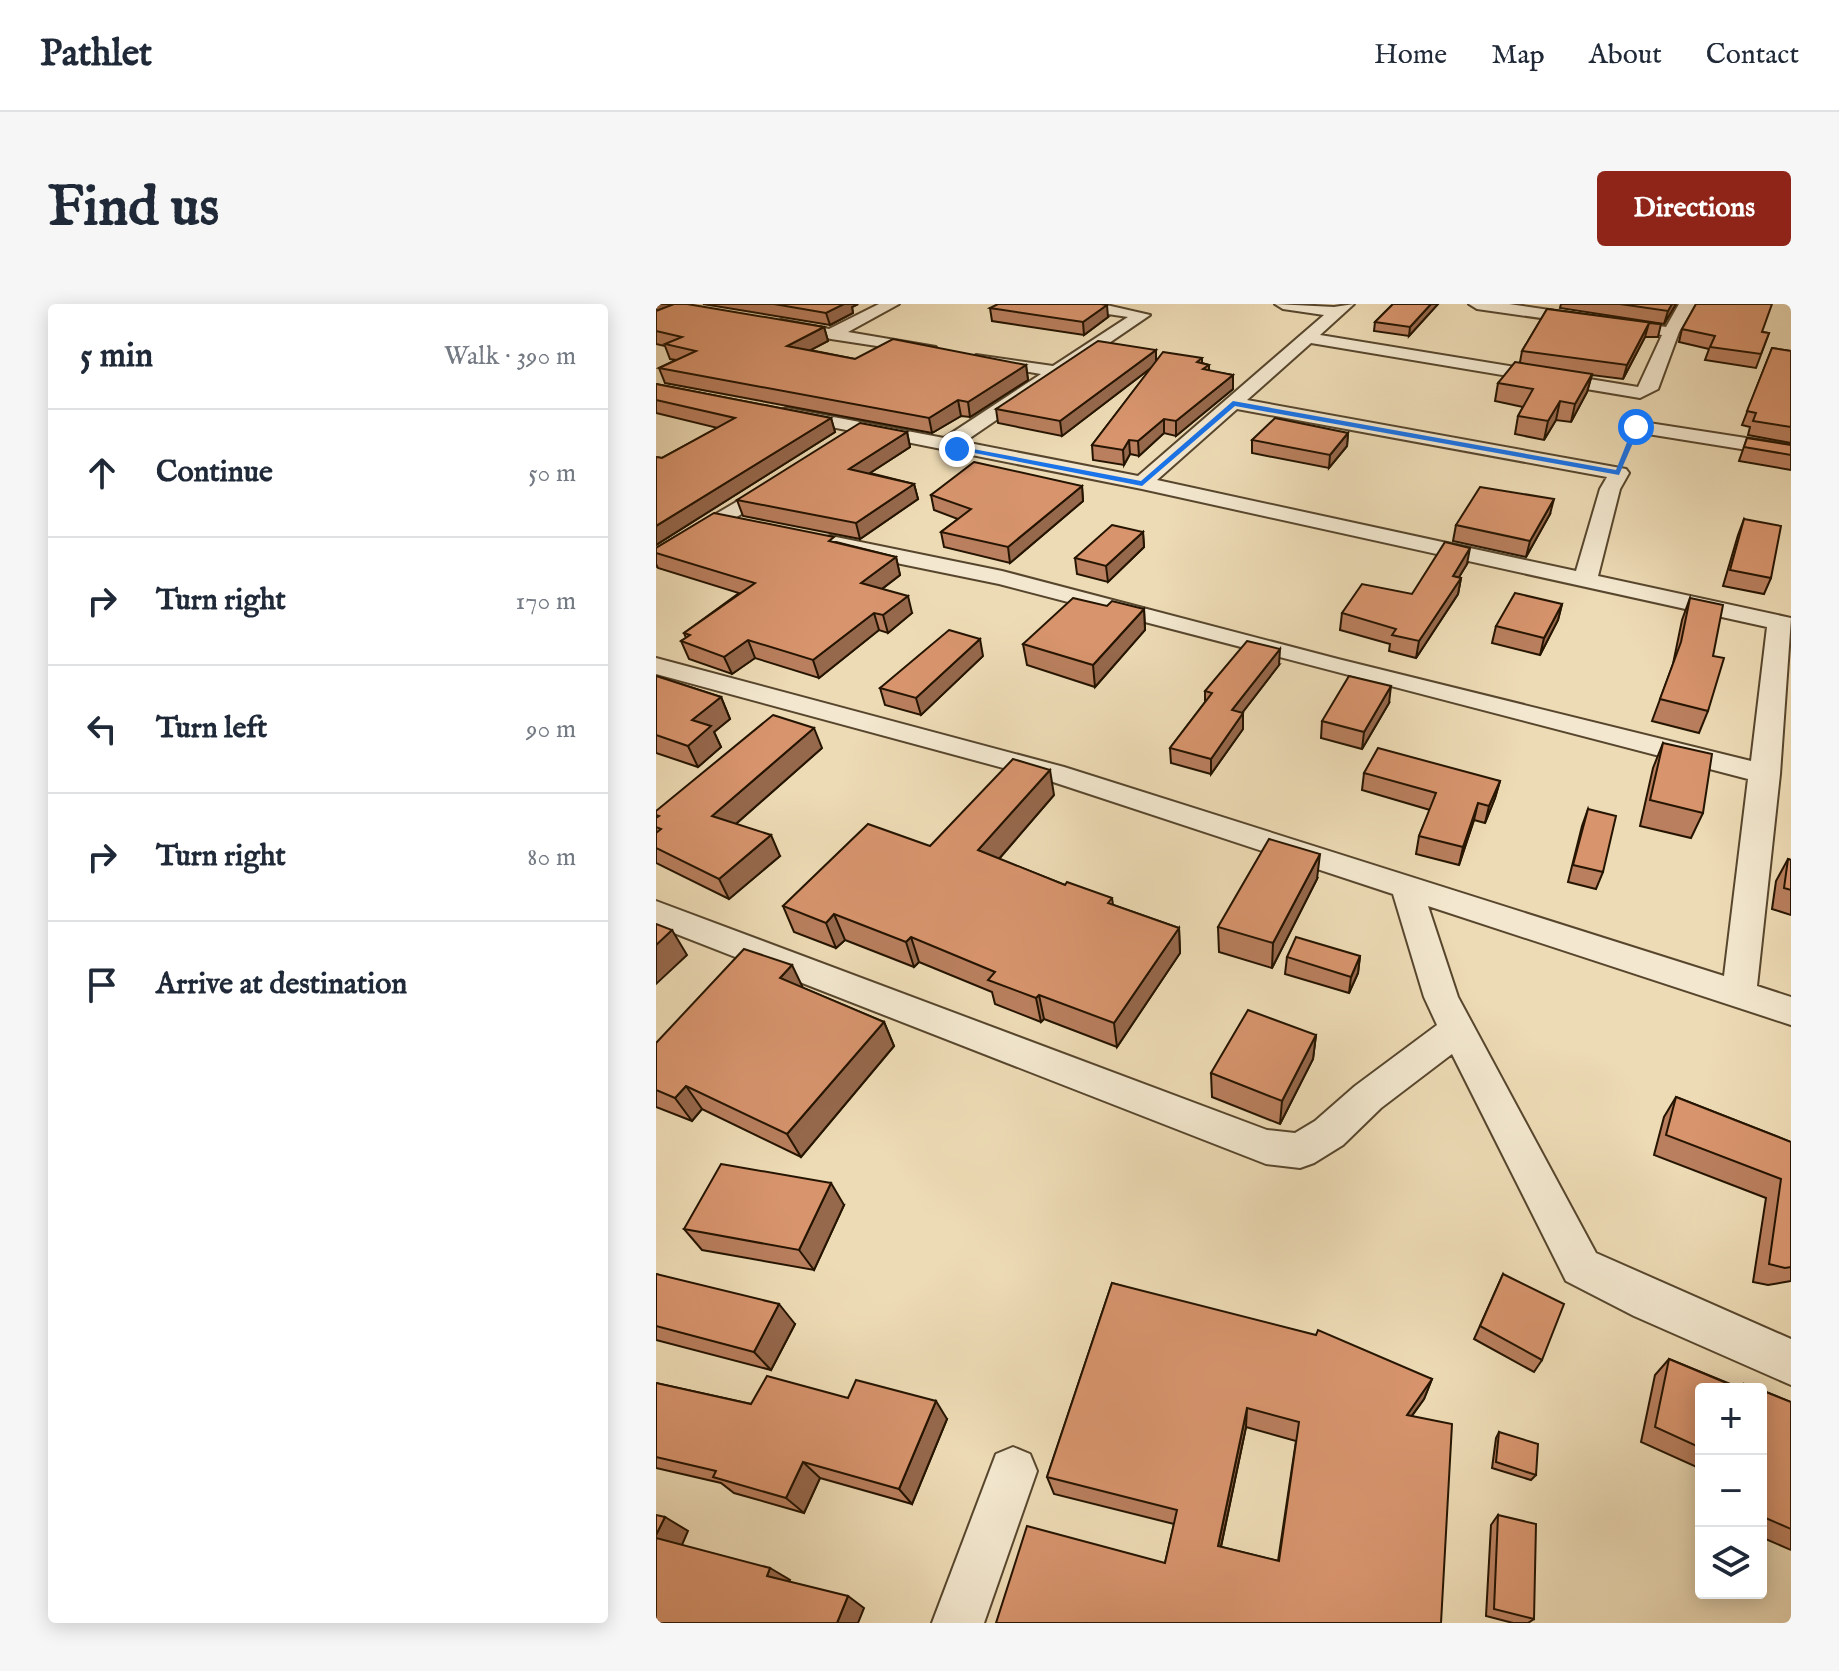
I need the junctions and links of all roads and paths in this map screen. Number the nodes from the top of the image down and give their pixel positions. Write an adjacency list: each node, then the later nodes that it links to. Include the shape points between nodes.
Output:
1 (891, 304): 11 (street)
2 (1074, 304): 8 (street)
3 (1158, 304): 8 (street)
4 (1283, 304): 7 (street)
5 (1477, 304): 10 (street)
6 (1687, 304): 10 (street)
7 (1341, 308): 12 (street)
8 (1142, 315): 13 (street)
9 (757, 321): 11 (street)
10 (1671, 332): 14 (street)
11 (831, 334): 13 (street)
12 (1308, 338): 14 (street); 15 (street)
13 (1056, 372): 20 (street)
14 (1646, 392): 18 (street)
15 (1233, 403): 23 (street); 24 (street)
16 (765, 409): 17 (street)
17 (862, 427): 19 (street); 20 (street)
18 (1636, 427): 21 (street); 23 (street)
19 (837, 445)
20 (945, 446): 24 (street)
21 (1791, 451)
22 (800, 470): 25 (street)
23 (1619, 473): 31 (street)
24 (1142, 483): 31 (street)
25 (716, 520): 26 (street); 28 (street)
26 (761, 529)
27 (668, 530): 28 (street)
28 (691, 535): 30 (street)
29 (806, 538): 36 (street, via 1002,578)
30 (656, 559)
31 (1586, 578): 32 (street)
32 (1786, 624): 36 (street)
33 (656, 666): 34 (street)
34 (794, 703): 35 (street); 37 (street, via 1054,773)
35 (771, 723)
36 (1766, 774): 39 (street)
37 (1406, 886): 39 (street); 41 (street, via 1441,997)
38 (656, 913): 41 (street, via 1266,1147 1300,1151 1310,1145)
39 (1739, 994): 40 (street)
40 (1791, 1011)
41 (1458, 1029): 42 (street, via 1581,1267)
42 (1791, 1362)
43 (1013, 1471): 44 (street)
44 (958, 1623)

